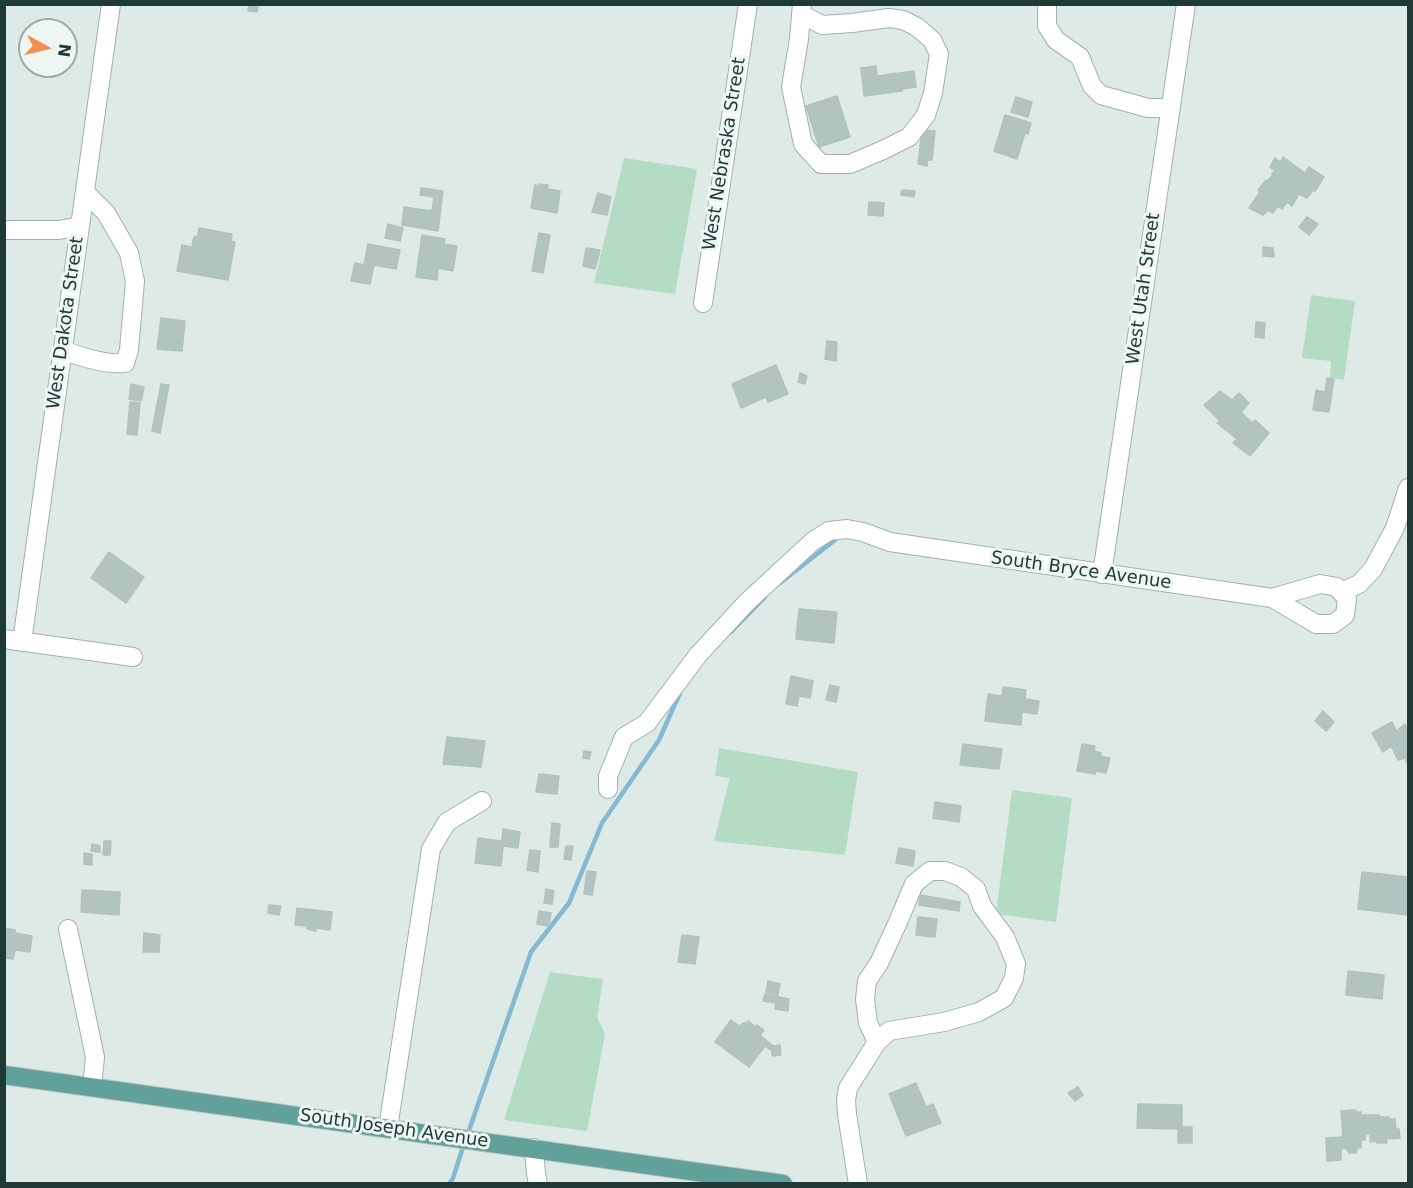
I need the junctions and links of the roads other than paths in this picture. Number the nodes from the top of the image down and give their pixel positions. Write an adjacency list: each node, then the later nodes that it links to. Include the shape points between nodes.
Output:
1 (111, 4): 7 (street, West Dakota Street)
2 (748, 4): 10 (street, West Nebraska Street)
3 (1047, 4): 6 (street, via 1047,26 1056,40 1080,57 1092,86 1101,95 1148,108)
4 (1186, 4): 6 (street, West Utah Street)
5 (802, 9): 5 (street, via 791,87 803,144 820,164 850,164 909,137 926,116 933,93 939,54 932,40 903,20 822,25)
6 (1171, 108): 13 (street, West Utah Street)
7 (85, 192): 8 (street, West Dakota Street); 11 (street, via 106,213 129,253 135,281 129,350 125,363 116,364)
8 (80, 226): 9 (street); 11 (street, West Dakota Street)
9 (4, 230)
10 (703, 303)
11 (63, 350): 16 (street, West Dakota Street)
12 (1408, 488): 14 (street, via 1395,528 1373,569 1359,584)
13 (1102, 574): 15 (street, South Bryce Avenue); 18 (street, South Bryce Avenue, via 890,542 847,529 830,531 813,541 747,602 698,655 647,723 624,737 608,776)
14 (1342, 592): 15 (street, South Bryce Avenue, via 1338,587 1320,584); 15 (street, South Bryce Avenue, via 1347,599 1345,615 1334,624 1316,624)
15 (1272, 598)
16 (13, 640): 17 (street)
17 (133, 657)
18 (608, 789)
19 (482, 801): 24 (street, via 447,822 431,849)
20 (68, 929): 23 (street, via 95,1058)
21 (877, 1042): 21 (street, via 889,1031 979,1012 1004,998 1016,964 976,889 961,877 930,871 914,884 867,981 868,1023); 28 (street, via 848,1088 846,1100)
22 (4, 1075): 23 (main road, South Joseph Avenue)
23 (92, 1087): 24 (main road, South Joseph Avenue)
24 (388, 1128): 25 (main road, South Joseph Avenue)
25 (534, 1148): 26 (street); 27 (main road, South Joseph Avenue)
26 (538, 1184)
27 (783, 1184)
28 (858, 1184)

